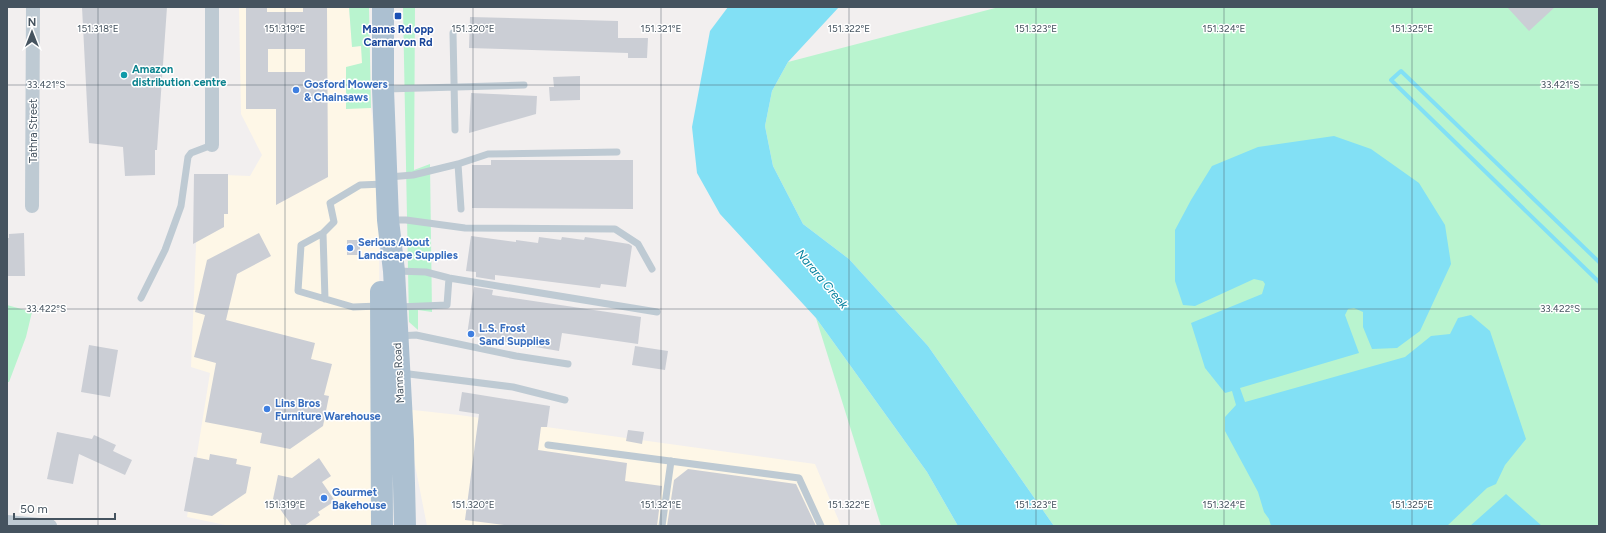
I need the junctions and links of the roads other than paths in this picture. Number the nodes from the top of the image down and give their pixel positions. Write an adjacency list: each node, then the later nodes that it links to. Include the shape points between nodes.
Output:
1 (33, 7): 13 (street, Tathra Street)
2 (212, 7): 9 (street)
3 (383, 7): 7 (main road, Manns Road)
4 (453, 33): 6 (lane)
5 (524, 85): 6 (lane)
6 (454, 87): 7 (lane); 8 (lane)
7 (383, 89): 12 (main road, Manns Road)
8 (455, 130)
9 (212, 145): 20 (lane, via 191,153 188,157 181,206 165,250)
10 (617, 152): 11 (lane, via 488,154)
11 (458, 164): 12 (lane); 14 (lane)
12 (387, 181): 15 (main road, Manns Road); 16 (lane, via 360,185 330,203 334,222)
13 (32, 206)
14 (461, 209)
15 (388, 220): 17 (lane, via 465,228 615,229 638,244); 18 (main road, Manns Road); 22 (main road, Manns Road, via 381,282)
16 (323, 233): 21 (lane); 21 (lane, via 301,245 298,290)
17 (652, 269)
18 (394, 271): 19 (lane, via 426,272); 22 (main road, Manns Road)
19 (449, 278): 22 (lane, via 447,305); 23 (lane)
20 (141, 298)
21 (325, 299): 22 (lane, via 353,307)
22 (388, 306): 24 (main road, Manns Road); 32 (main road, Manns Road)
23 (657, 312)
24 (397, 336): 25 (lane, via 416,335); 26 (main road, Manns Road)
25 (568, 364)
26 (399, 372): 27 (lane, via 513,387); 33 (main road, Manns Road)
27 (566, 400)
28 (548, 445): 29 (lane)
29 (671, 461): 34 (lane); 35 (lane, via 799,478)
30 (7, 522): 31 (street)
31 (50, 526)
32 (382, 526)
33 (405, 526)
34 (662, 526)
35 (821, 526)

